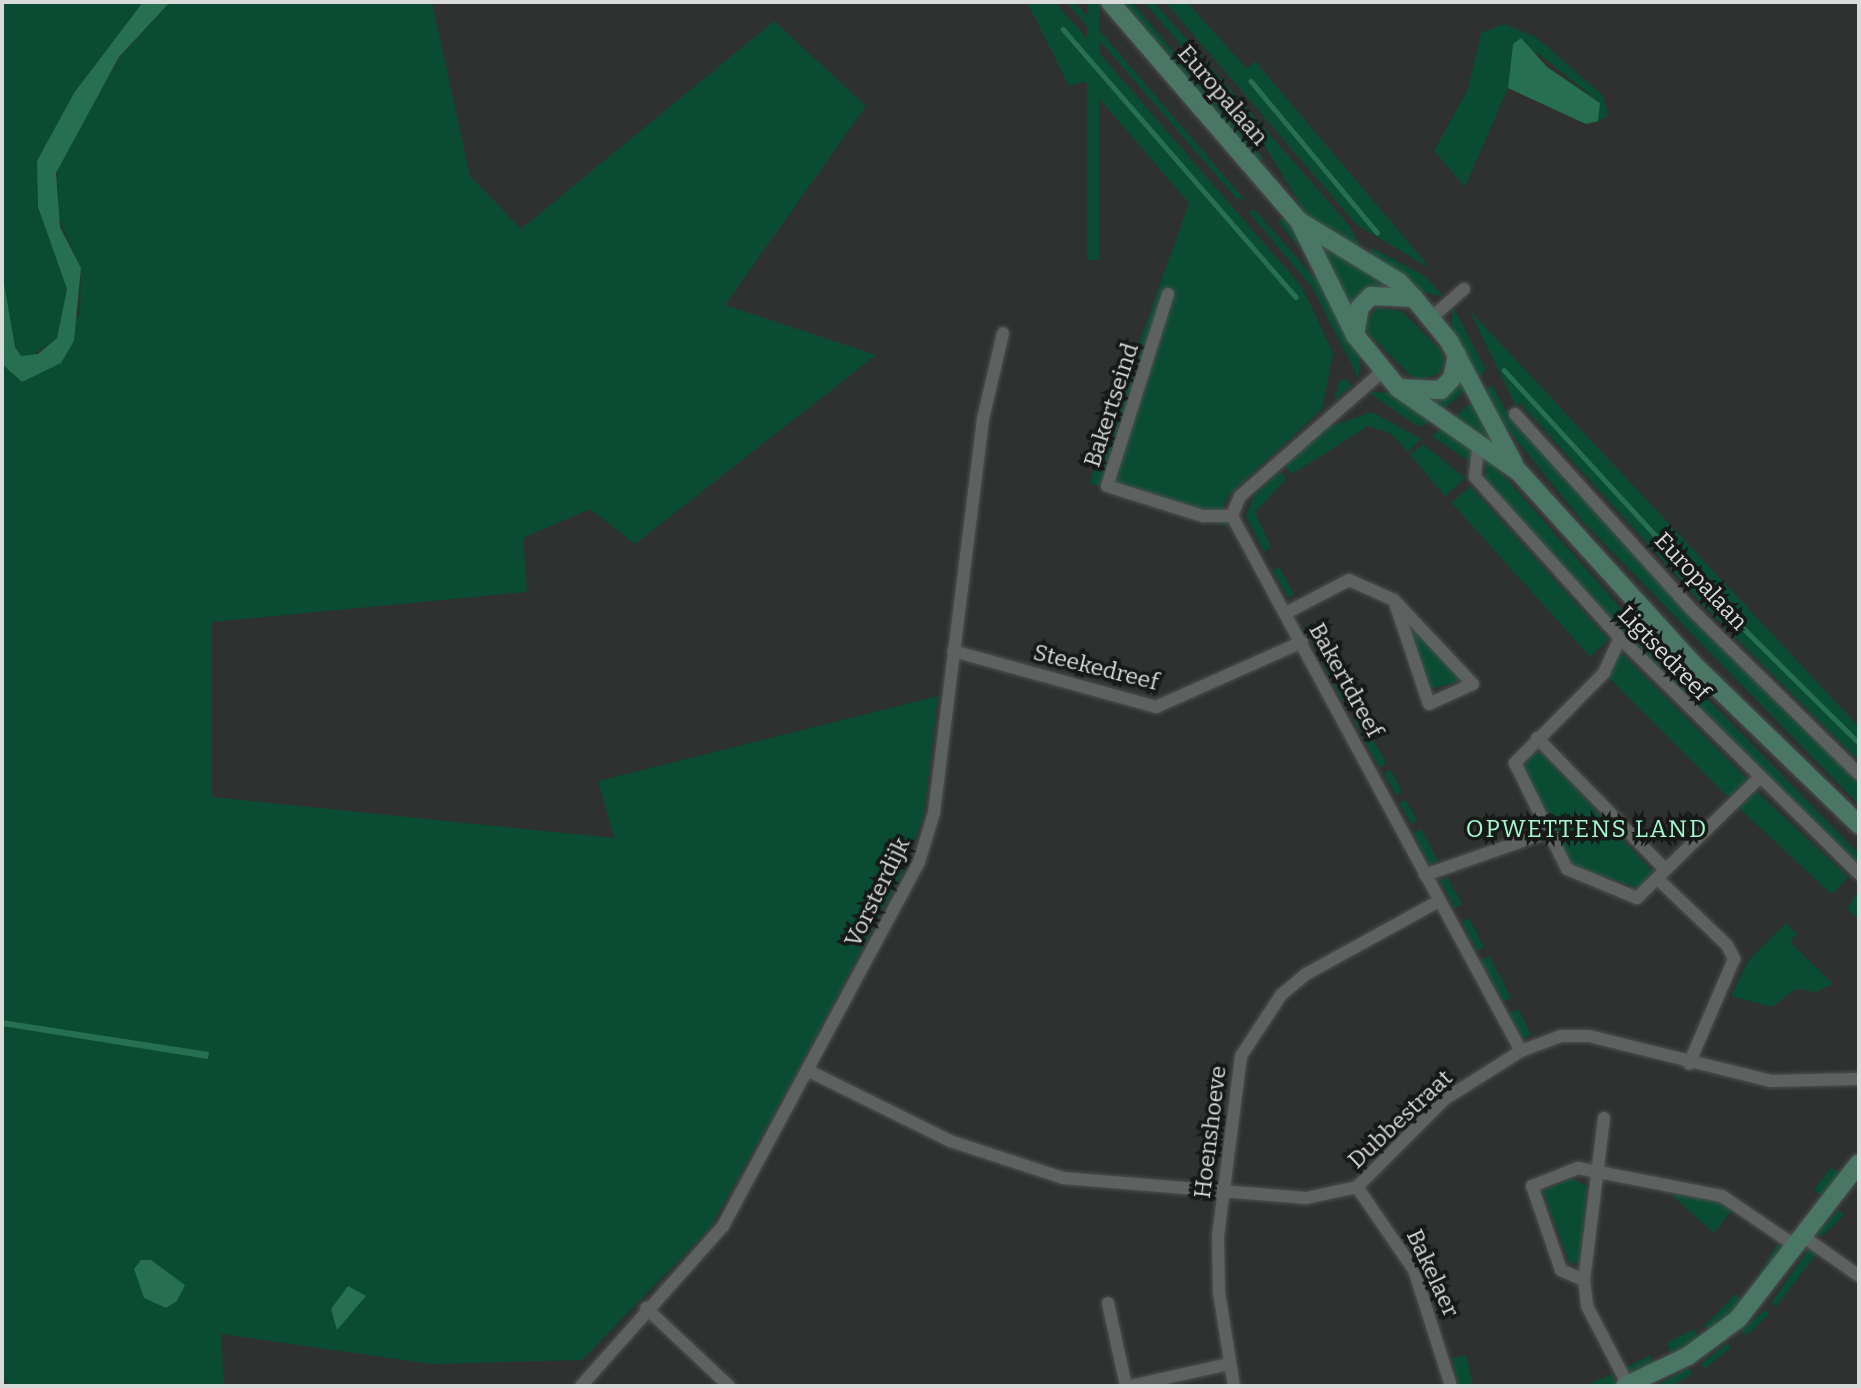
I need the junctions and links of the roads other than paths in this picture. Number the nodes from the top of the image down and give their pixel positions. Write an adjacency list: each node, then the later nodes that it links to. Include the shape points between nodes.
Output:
1 (1110, 2): 2 (main road, Europalaan)
2 (1299, 221): 5 (main road, Europalaan); 8 (main road, Europalaan)
3 (1464, 289): 6 (street)
4 (1168, 294): 15 (street, Bakertseind, via 1107,486 1203,516)
5 (1414, 298): 6 (main road); 8 (main road, via 1371,296 1360,307)
6 (1431, 318): 9 (main road)
7 (1003, 333): 20 (street, Vorsterdijk, via 983,419)
8 (1355, 335): 10 (main road)
9 (1457, 355): 11 (main road, via 1452,379 1441,390); 14 (main road)
10 (1383, 371): 11 (main road); 15 (street, via 1240,496)
11 (1398, 388): 13 (main road, via 1419,409)
12 (1515, 414): 22 (street, Europalaan, via 1690,608)
13 (1479, 442): 14 (main road); 18 (street, Ligtsedreef, via 1475,477)
14 (1519, 472): 24 (main road, via 1692,663)
15 (1232, 516): 17 (street, Bakertdreef)
16 (1394, 600): 16 (street, via 1429,704 1473,684 1402,609); 17 (street, via 1349,580)
17 (1286, 613): 19 (street, Bakertdreef)
18 (1620, 638): 21 (street, via 1604,673); 23 (street, Ligtsedreef)
19 (1302, 642): 20 (street, Steekedreef, via 1156,707); 27 (street, Bakertdreef)
20 (953, 651): 32 (street, Vorsterdijk, via 934,813 919,862)
21 (1537, 738): 25 (street, via 1515,763); 28 (street)
22 (1859, 774)
23 (1758, 779): 26 (street, Ligtsedreef); 28 (street)
24 (1859, 825)
25 (1545, 833): 27 (street); 28 (street, via 1567,869 1637,898)
26 (1859, 874)
27 (1425, 875): 29 (street, Bakertdreef)
28 (1663, 875): 31 (street, via 1727,945 1734,959)
29 (1439, 901): 30 (street, Bakertdreef); 38 (street, Hoenshoeve, via 1306,974 1257,1027 1241,1056)
30 (1521, 1051): 31 (street, Dubbestraat, via 1579,1034); 37 (street, Dubbestraat, via 1445,1099)
31 (1689, 1064): 33 (street, Dubbestraat, via 1771,1082)
32 (809, 1071): 38 (street, Dubbestraat, via 950,1141 1063,1178); 43 (street, Vorsterdijk, via 723,1226)
33 (1859, 1079)
34 (1604, 1118): 36 (street)
35 (1859, 1163): 39 (main road)
36 (1596, 1172): 39 (street, via 1722,1196); 41 (street); 41 (street, via 1578,1168 1532,1186 1561,1270)
37 (1357, 1187): 38 (street, Dubbestraat, via 1331,1198); 50 (street, Bakelaer, via 1414,1269)
38 (1223, 1193): 44 (street, Hoenshoeve, via 1219,1292)
39 (1800, 1242): 40 (street); 45 (main road, via 1738,1319 1688,1356)
40 (1859, 1276)
41 (1584, 1280): 45 (street, via 1587,1306)
42 (1108, 1303): 48 (street)
43 (646, 1308): 46 (street, Vorsterdijk); 47 (street)
44 (1229, 1364): 48 (street); 49 (street, Hoenshoeve)
45 (1626, 1385)
46 (581, 1386)
47 (729, 1386)
48 (1128, 1386)
49 (1234, 1386)
50 (1451, 1386)

